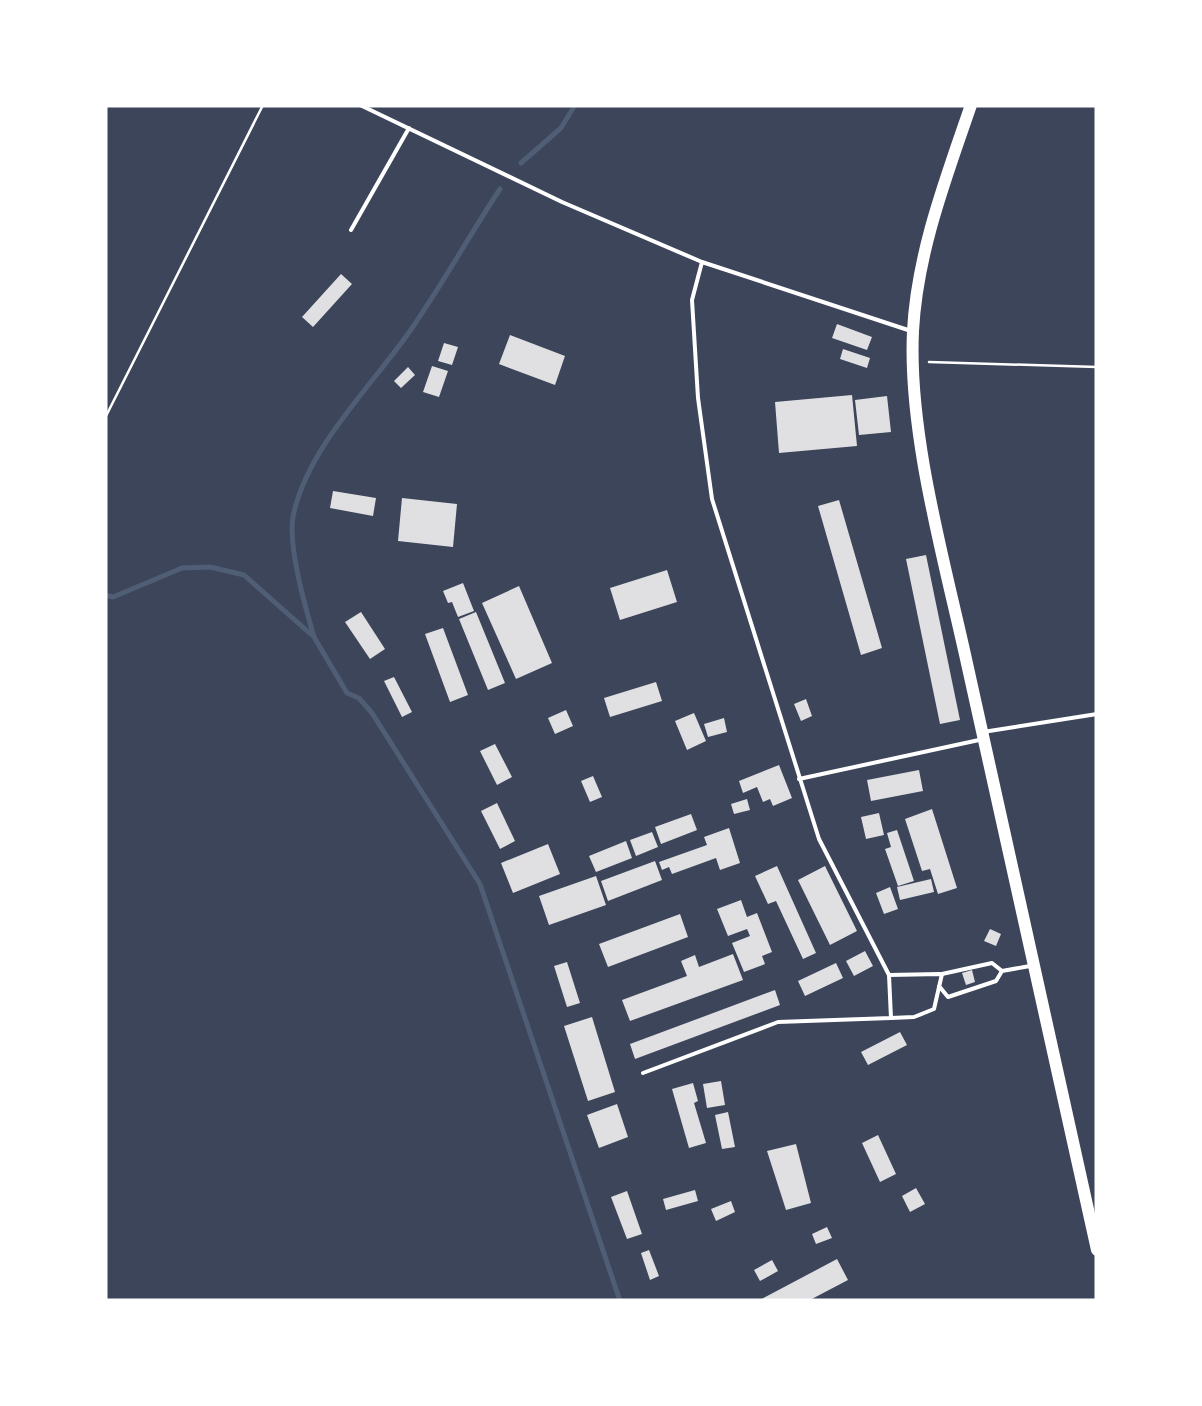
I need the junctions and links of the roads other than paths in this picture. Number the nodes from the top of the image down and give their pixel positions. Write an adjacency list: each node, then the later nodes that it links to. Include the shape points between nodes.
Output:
1 (360, 105): 3 (lane)
2 (971, 105): 6 (main road, via 934,214)
3 (409, 128): 4 (lane); 5 (lane)
4 (351, 230)
5 (702, 262): 6 (lane); 9 (lane, via 692,300 712,498)
6 (913, 332): 8 (main road, via 920,441)
7 (1097, 714): 8 (lane)
8 (982, 736): 9 (lane); 10 (main road)
9 (800, 779): 13 (lane, via 819,839)
10 (1034, 965): 11 (lane); 17 (main road)
11 (1002, 971): 12 (lane, via 992,963); 14 (lane, via 996,981 948,997)
12 (942, 974): 13 (lane); 14 (lane)
13 (889, 975): 15 (lane)
14 (939, 986): 15 (lane, via 934,1009)
15 (891, 1018): 16 (lane, via 778,1022)
16 (642, 1073)
17 (1097, 1250)

